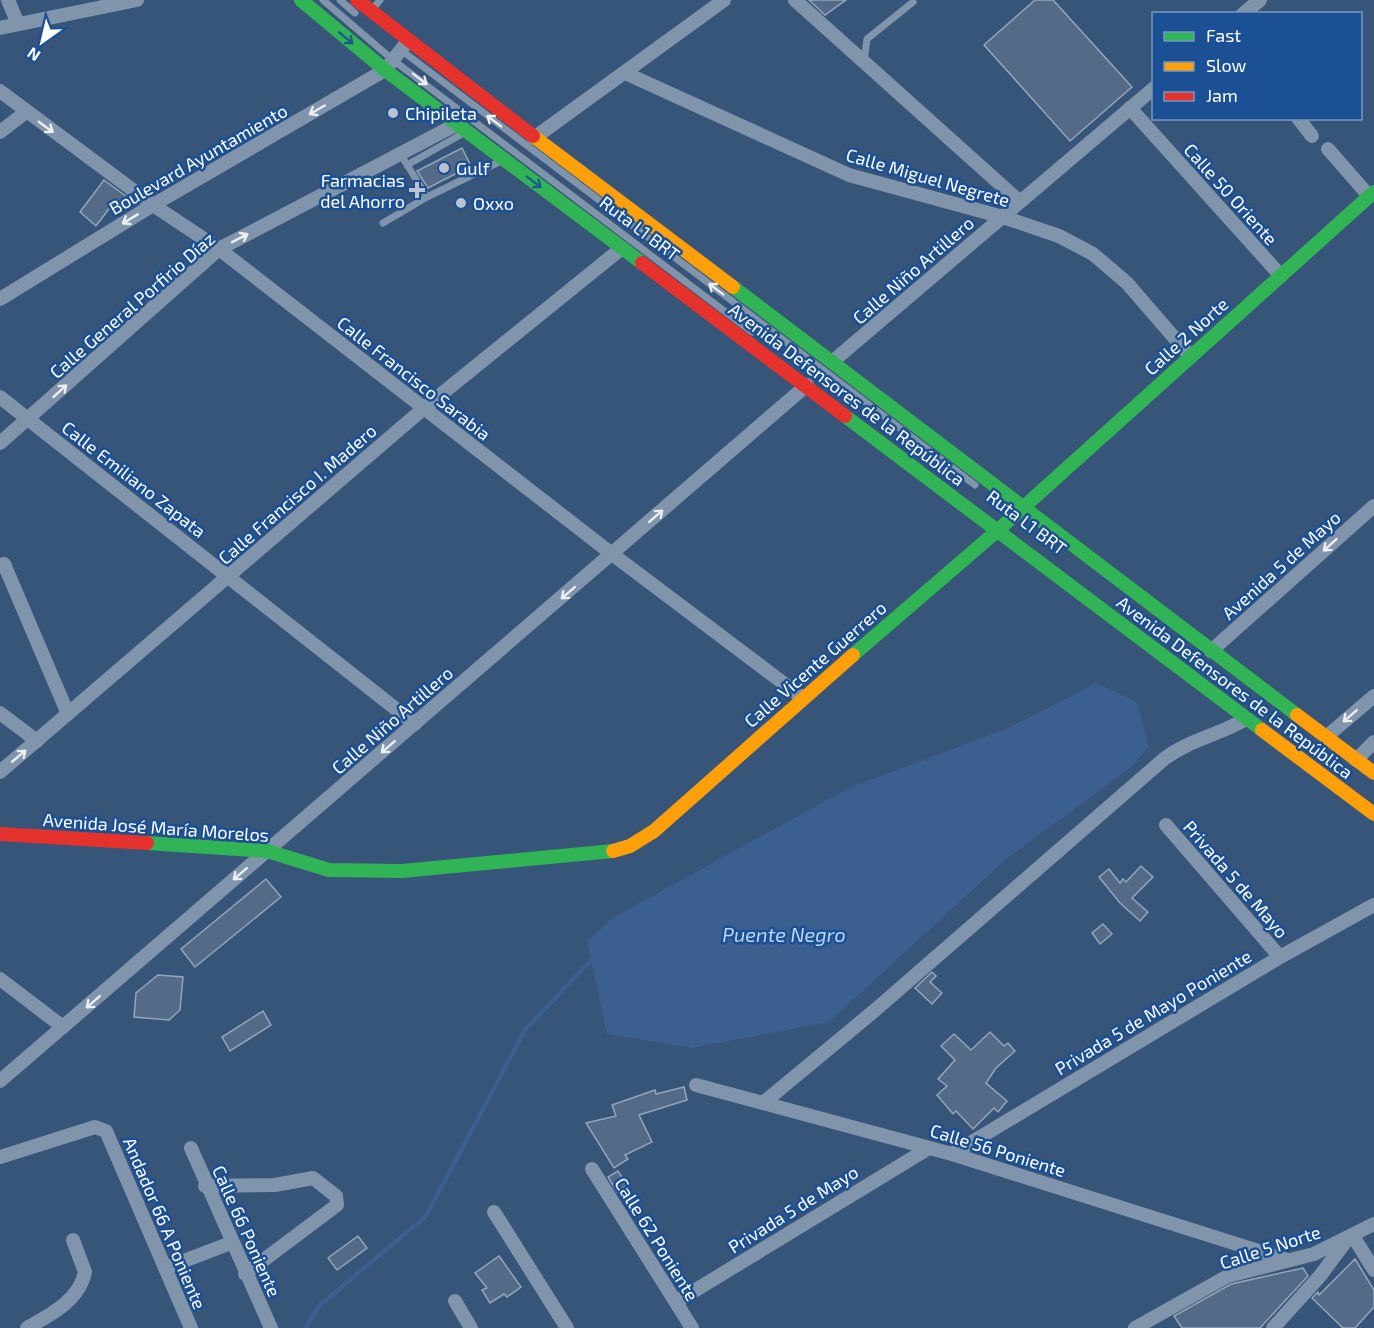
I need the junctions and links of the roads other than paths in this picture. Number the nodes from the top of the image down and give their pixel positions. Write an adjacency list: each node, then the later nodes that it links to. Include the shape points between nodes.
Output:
1 (8, 0): 14 (street)
2 (137, 0): 14 (street)
3 (301, 0): 16 (main road, Avenida Defensores de la República, one-way to 16)
4 (323, 0): 16 (lane, Ruta L1 BRT)
5 (340, 0): 13 (lane)
6 (357, 0): 13 (main road, Avenida Defensores de la República)
7 (380, 0): 13 (lane)
8 (724, 0): 18 (street)
9 (795, 0): 17 (street)
10 (913, 2): 17 (lane, via 867,39)
11 (1260, 4): 12 (street)
12 (1246, 12)
13 (367, 16): 16 (main road, Avenida Defensores de la República)
14 (18, 24): 15 (street)
15 (0, 28)
16 (396, 53): 25 (main road, Avenida Defensores de la República); 27 (main road, Avenida Defensores de la República); 35 (street, Boulevard Ayuntamiento, one-way to 35); 42 (lane, Ruta L1 BRT, one-way to 42); 50 (lane, Ruta L1 BRT, one-way to 16)
17 (864, 62): 34 (street)
18 (625, 73): 27 (street); 36 (street, Calle Miguel Negrete, via 849,175)
19 (1152, 90): 21 (street, Calle Niño Artillero)
20 (0, 91): 22 (street, Calle Francisco Sarabia)
21 (1130, 108): 34 (street, Calle Niño Artillero); 40 (street, Calle 50 Oriente)
22 (26, 112): 24 (street); 35 (street, Calle Francisco Sarabia, one-way to 35)
23 (1300, 120): 26 (street)
24 (0, 132)
25 (459, 133): 30 (street, Calle General Porfirio Díaz); 31 (main road, Avenida Defensores de la República)
26 (1312, 136)
27 (534, 138): 44 (main road, Avenida Defensores de la República)
28 (1328, 148): 32 (street)
29 (484, 158): 31 (lane)
30 (404, 160): 33 (lane); 39 (street, Calle General Porfirio Díaz, one-way to 30)
31 (498, 162): 33 (lane); 38 (main road, Avenida Defensores de la República, one-way to 38)
32 (1372, 194): 40 (main road, Calle 2 Norte)
33 (427, 197): 37 (lane)
34 (1019, 201): 36 (street, Calle Niño Artillero)
35 (153, 205): 39 (street, Calle Francisco Sarabia); 41 (street, Boulevard Ayuntamiento, one-way to 41)
36 (1003, 217): 43 (street, Calle Miguel Negrete, via 1059,236 1093,254 1126,283); 44 (street, Calle Niño Artillero)
37 (382, 223)
38 (622, 248): 45 (main road, Avenida Defensores de la República); 47 (street, Calle Francisco I. Madero)
39 (219, 249): 47 (street, Calle Francisco Sarabia); 48 (street, Calle General Porfirio Díaz, one-way to 39)
40 (1281, 276): 43 (main road, Calle 2 Norte)
41 (0, 299)
42 (756, 335)
43 (1190, 356): 52 (main road, Calle 2 Norte)
44 (832, 362): 52 (main road, Avenida Defensores de la República)
45 (807, 385): 52 (main road, Avenida Defensores de la República); 53 (street, Calle Niño Artillero, one-way to 45)
46 (0, 397): 48 (street, Calle Emiliano Zapata)
47 (423, 409): 53 (street, Calle Francisco Sarabia); 55 (street, Calle Francisco I. Madero)
48 (29, 419): 49 (street, Calle General Porfirio Díaz); 55 (street, Calle Emiliano Zapata)
49 (0, 443)
50 (986, 493)
51 (1374, 506): 56 (street, Avenida 5 de Mayo, one-way to 56)
52 (1009, 519): 56 (main road, Avenida Defensores de la República); 59 (main road, Calle Vicente Guerrero); 62 (main road, Avenida Defensores de la República)
53 (612, 554): 59 (street, Calle Francisco Sarabia); 63 (street, Calle Niño Artillero, one-way to 63)
54 (4, 564): 61 (street)
55 (228, 577): 61 (street, Calle Francisco I. Madero); 63 (street, Calle Emiliano Zapata)
56 (1211, 651): 64 (main road, Avenida Defensores de la República)
57 (1224, 670): 70 (lane)
58 (1374, 696): 64 (street, one-way to 64)
59 (802, 698): 74 (main road, Calle Vicente Guerrero, via 654,831)
60 (0, 713): 65 (street)
61 (68, 714): 65 (street, Calle Francisco I. Madero)
62 (1246, 719): 71 (main road, Avenida Defensores de la República); 82 (street, via 1225,732 1179,748 1164,759)
63 (415, 724): 75 (street, Calle Niño Artillero, one-way to 75)
64 (1326, 737): 67 (main road, Avenida Defensores de la República)
65 (37, 741): 68 (street, Calle Francisco I. Madero, one-way to 65)
66 (1374, 741): 67 (street)
67 (1356, 760): 69 (main road, Avenida Defensores de la República)
68 (0, 772)
69 (1374, 773)
70 (1373, 783)
71 (1374, 814)
72 (1166, 825): 77 (street, Privada 5 de Mayo)
73 (0, 834): 75 (main road, Avenida José María Morelos)
74 (630, 846): 75 (main road, Avenida José María Morelos, via 611,852 402,871 329,870)
75 (267, 851): 79 (street, Calle Niño Artillero, one-way to 79)
76 (1374, 905): 77 (street, Privada 5 de Mayo Poniente)
77 (1280, 957): 85 (street, Privada 5 de Mayo Poniente)
78 (0, 979): 79 (street)
79 (63, 1027): 80 (street, Calle Niño Artillero)
80 (0, 1081)
81 (696, 1084): 82 (street, Calle 56 Poniente)
82 (763, 1103): 84 (street, Calle 56 Poniente)
83 (191, 1148): 88 (street, Calle 66 Poniente)
84 (929, 1148): 85 (street, Calle 56 Poniente); 99 (street, Privada 5 de Mayo)
85 (952, 1154): 94 (street, Calle 56 Poniente)
86 (0, 1157): 95 (street, Andador 66 A Poniente, via 95,1127 106,1131)
87 (592, 1169): 99 (street, Calle 62 Poniente)
88 (206, 1186): 93 (street, Calle 66 Poniente); 97 (street, via 275,1185 313,1178 336,1196 337,1205)
89 (494, 1212): 105 (street)
90 (1374, 1224): 91 (street, Calle 5 Norte)
91 (1350, 1237): 94 (street, Calle 5 Norte, via 1314,1254); 96 (street); 107 (street)
92 (73, 1240): 101 (street, via 85,1272 79,1289 68,1302)
93 (231, 1243): 95 (street); 97 (street, Calle 66 Poniente)
94 (1287, 1260): 106 (street, Calle 5 Norte, via 1228,1276)
95 (165, 1268): 102 (street, Andador 66 A Poniente)
96 (1374, 1270)
97 (245, 1274): 103 (street, Calle 66 Poniente)
98 (455, 1301): 104 (street)
99 (676, 1302): 100 (street, Calle 62 Poniente)
100 (689, 1327)
101 (27, 1328)
102 (191, 1328)
103 (271, 1328)
104 (471, 1328)
105 (567, 1328)
106 (1135, 1328)
107 (1273, 1328)

